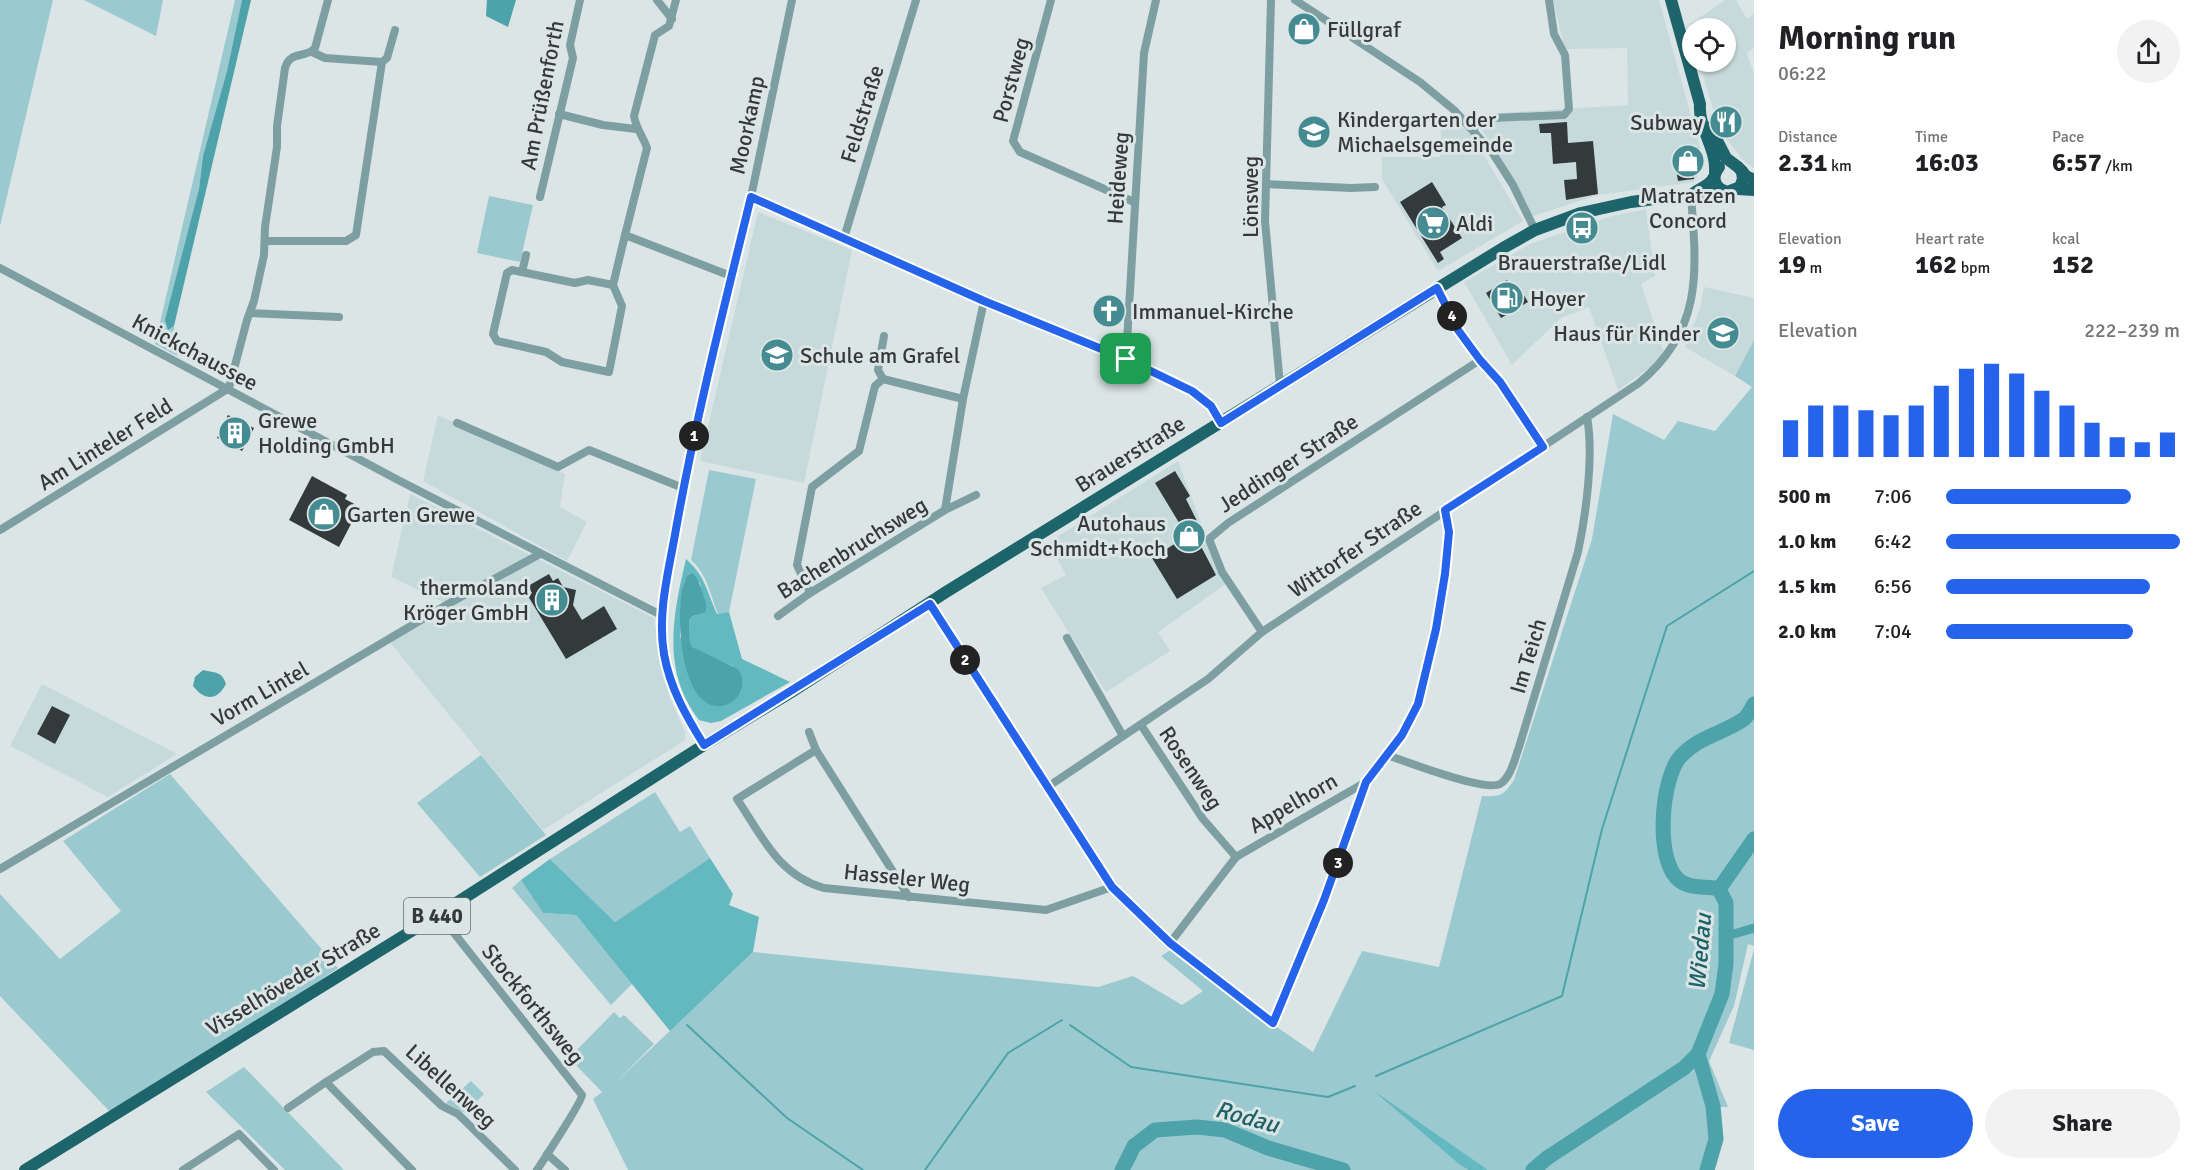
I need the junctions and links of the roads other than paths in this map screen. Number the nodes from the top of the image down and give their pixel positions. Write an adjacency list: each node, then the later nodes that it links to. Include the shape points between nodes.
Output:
1 (328, 0): 15 (street)
2 (580, 0): 18 (street, Am Prüßenforth, via 570,45 573,58)
3 (657, 0): 13 (street)
4 (676, 0): 13 (street)
5 (792, 0): 32 (street, Moorkamp)
6 (916, 0): 36 (street, Feldstraße)
7 (1051, 0): 33 (street, Porstweg, via 1013,141 1020,152)
8 (1156, 0): 33 (street, Heideweg, via 1144,53)
9 (1295, 0): 20 (street, via 1420,82)
10 (1549, 0): 20 (street, via 1554,34 1565,55 1569,109 1564,115 1493,118)
11 (1671, 0): 17 (main road)
12 (1272, 3): 25 (street, Lönsweg)
13 (672, 19): 19 (street, via 669,26 655,35 634,116)
14 (395, 30): 16 (street, via 387,58)
15 (312, 52): 16 (street, via 325,58); 37 (street, via 292,56 285,68)
16 (382, 62): 37 (street, via 356,234 346,241)
17 (1700, 104): 21 (main road); 23 (main road, via 1701,120 1715,158)
18 (559, 114): 19 (street); 31 (street, Am Prüßenforth)
19 (636, 129): 35 (street, via 647,148)
20 (1472, 129): 34 (street, via 1513,185)
21 (1731, 163): 22 (main road); 23 (main road, via 1723,164)
22 (1742, 171): 24 (main road); 27 (main road, via 1743,182)
23 (1715, 174): 29 (main road, via 1717,186); 30 (main road, via 1709,185)
24 (1754, 180)
25 (1266, 184): 26 (street); 51 (street, Lönsweg, via 1265,221)
26 (1375, 187)
27 (1738, 189): 28 (main road); 29 (main road)
28 (1754, 189)
29 (1723, 191): 30 (main road, Brauerstraße / B 440, via 1701,199)
30 (1691, 196): 34 (main road, Brauerstraße / B 440, via 1581,213); 54 (street, Wittorfer Straße, via 1694,286 1692,305 1681,333 1654,371)
31 (540, 197)
32 (751, 197): 36 (street); 41 (street, Moorkamp)
33 (1134, 202): 48 (street, Heideweg)
34 (1535, 230): 43 (main road, Brauerstraße / B 440)
35 (625, 235): 41 (street); 42 (street)
36 (844, 238): 44 (street)
37 (265, 240): 45 (street)
38 (526, 255): 40 (street)
39 (0, 268): 52 (street, Knickchaussee)
40 (522, 272): 42 (street, via 575,283 588,280); 42 (street, via 507,273 493,334 497,341 609,372 622,306)
41 (731, 276): 58 (street, Moorkamp)
42 (613, 285)
43 (1437, 288): 49 (street, via 1458,330); 51 (main road, Brauerstraße / B 440)
44 (984, 301): 48 (street); 53 (street, Bachenbruchsweg)
45 (250, 313): 46 (street); 52 (street)
46 (339, 317)
47 (884, 336): 50 (street, via 878,370)
48 (1126, 359): 56 (street, via 1192,391 1211,406)
49 (1480, 360): 57 (street, via 1500,382); 68 (street, Jeddinger Straße, via 1209,539 1222,572)
50 (883, 379): 53 (street); 64 (street, via 874,386 859,451 812,487 797,565)
51 (1280, 385): 56 (main road, Brauerstraße / B 440)
52 (229, 388): 62 (street, Am Linteler Feld); 63 (street, Knickchaussee)
53 (963, 399): 60 (street, Bachenbruchsweg)
54 (1587, 417): 57 (street, Wittorfer Straße); 75 (street, Im Teich, via 1591,438 1578,552 1508,776 1500,784 1482,786)
55 (457, 423): 58 (street, via 558,467 589,450)
56 (1221, 423): 65 (main road, Brauerstraße / B 440)
57 (1543, 447): 61 (street, Wittorfer Straße)
58 (683, 488): 66 (street, Moorkamp)
59 (976, 495): 60 (street, Bachenbruchsweg)
60 (945, 510): 64 (street, Bachenbruchsweg)
61 (1445, 510): 68 (street, Wittorfer Straße); 75 (street, Appelhorn, via 1449,532 1436,629 1418,704)
62 (0, 530)
63 (540, 554): 66 (street, Knickchaussee); 79 (street, Vorm Lintel)
64 (810, 592): 67 (street, Bachenbruchsweg)
65 (930, 604): 73 (main road, Brauerstraße / B 440); 77 (street)
66 (661, 615): 73 (street, Moorkamp, via 671,684)
67 (778, 616)
68 (1262, 632): 70 (street, Wittorfer Straße, via 1208,679)
69 (1067, 638): 72 (street)
70 (1141, 725): 72 (street, Wittorfer Straße); 78 (street, Rosenweg, via 1203,819)
71 (809, 732): 74 (street)
72 (1123, 736): 77 (street, Wittorfer Straße)
73 (704, 745): 82 (main road, Visselhöveder Straße / B 440)
74 (816, 750): 81 (street); 81 (street, Hasseler Weg, via 737,799 780,864 808,883)
75 (1388, 755): 76 (street, Appelhorn)
76 (1366, 782): 78 (street, Appelhorn); 83 (street, via 1324,900 1273,1023)
77 (1046, 788): 80 (street)
78 (1236, 857): 83 (street, Appelhorn)
79 (0, 869)
80 (1112, 887): 81 (street, Hasseler Weg, via 1046,910); 83 (street)
81 (909, 897)
82 (439, 914): 86 (street, Stockforthsweg, via 582,1095 582,1101); 87 (main road, Visselhöveder Straße / B 440)
83 (1170, 943)
84 (326, 1082): 85 (street); 90 (street); 91 (street, Libellenweg, via 373,1052 384,1051 442,1106 458,1114)
85 (288, 1108)
86 (547, 1154): 92 (street); 93 (street)
87 (25, 1170)
88 (183, 1170): 89 (street, via 239,1134)
89 (274, 1170)
90 (412, 1170)
91 (515, 1170)
92 (537, 1170)
93 (565, 1170)

